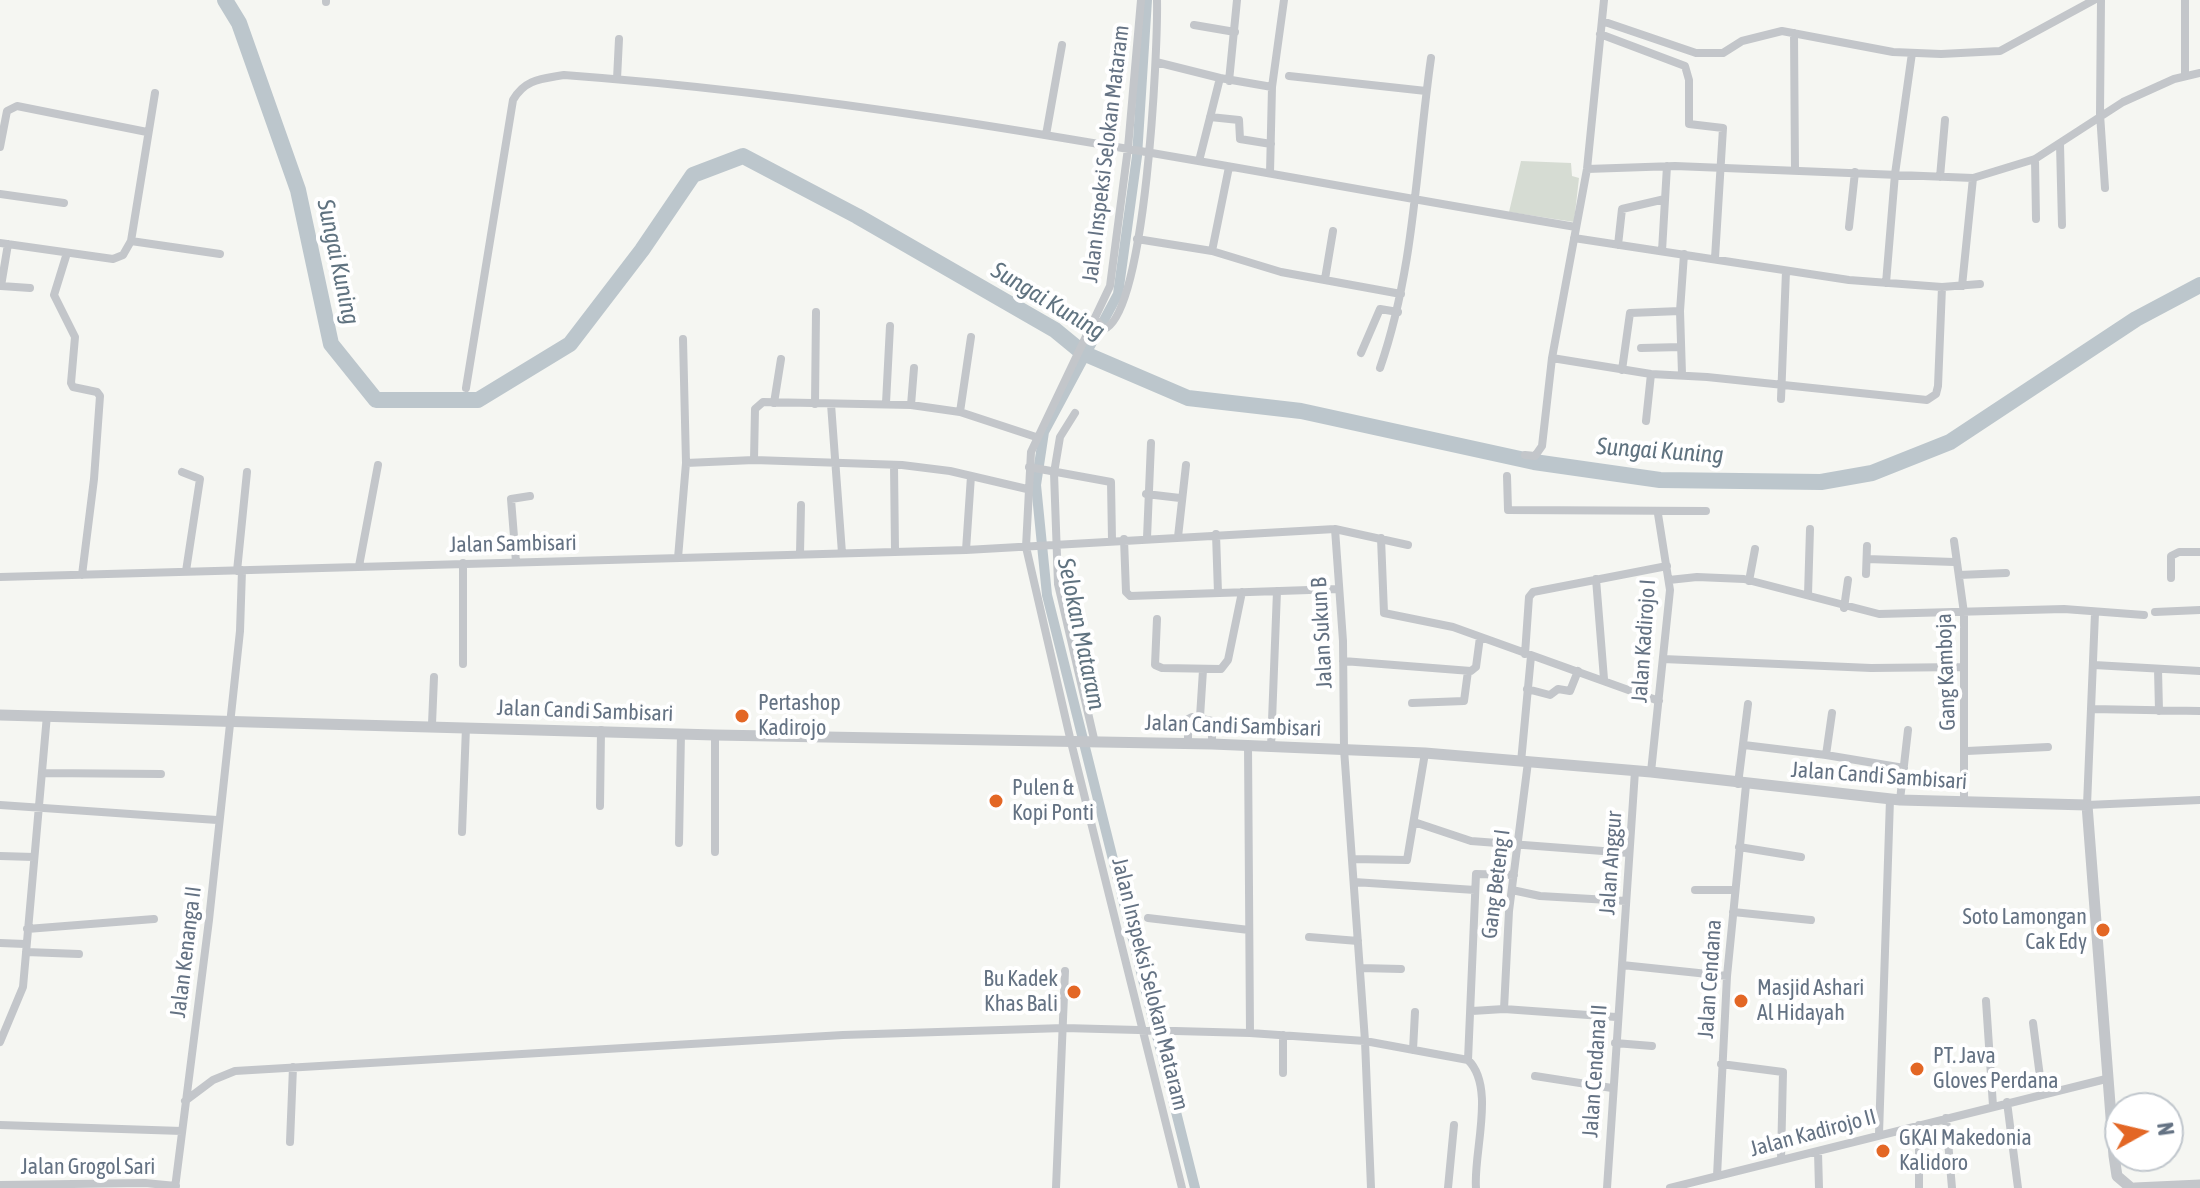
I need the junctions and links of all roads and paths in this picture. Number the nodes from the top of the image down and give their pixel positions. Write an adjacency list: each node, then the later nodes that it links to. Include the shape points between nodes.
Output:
1 (1141, 0): 35 (street, Jalan Inspeksi Selokan Mataram)
2 (1157, 0): 18 (street)
3 (1237, 0): 11 (street)
4 (1284, 0): 24 (street)
5 (1604, 0): 9 (street)
6 (2094, 0): 16 (street, via 2000,51)
7 (2101, 0): 27 (street)
8 (2185, 0): 21 (street)
9 (1602, 21): 12 (street, via 1710,55 1771,32); 13 (street)
10 (1194, 25): 11 (street)
11 (1235, 32): 23 (street)
12 (1794, 33): 16 (street); 43 (street)
13 (1600, 34): 41 (street, via 1685,66 1688,123 1723,128); 42 (street)
14 (619, 39): 22 (street)
15 (1062, 45): 31 (street)
16 (1912, 53): 46 (street)
17 (1431, 58): 25 (street)
18 (1156, 62): 23 (street); 36 (street)
19 (2200, 73): 21 (street)
20 (1289, 76): 25 (street)
21 (2185, 76): 27 (street)
22 (617, 79): 31 (street); 97 (street, via 564,75 532,81 520,87 513,100)
23 (1224, 80): 24 (street); 28 (street)
24 (1272, 87): 32 (street)
25 (1426, 91): 52 (street)
26 (155, 93): 30 (street)
27 (2100, 114): 33 (street); 49 (street)
28 (1210, 117): 32 (street, via 1239,120 1240,139); 38 (street)
29 (1945, 120): 47 (street)
30 (147, 132): 34 (street, via 17,106 7,111); 61 (street)
31 (1046, 135): 35 (street)
32 (1271, 144): 45 (street)
33 (2060, 144): 37 (street); 55 (street)
34 (0, 147)
35 (1130, 148): 36 (street); 82 (street, Jalan Inspeksi Selokan Mataram, via 1110,286)
36 (1150, 152): 38 (street); 60 (street)
37 (2035, 159): 48 (street); 54 (street)
38 (1199, 161): 40 (street)
39 (1667, 166): 41 (street); 42 (street); 51 (street)
40 (1229, 167): 45 (street); 64 (street)
41 (1721, 167): 43 (street); 69 (street)
42 (1587, 169): 56 (street)
43 (1795, 169): 44 (street)
44 (1855, 172): 46 (street); 57 (street)
45 (1270, 173): 52 (street)
46 (1895, 174): 47 (street); 72 (street)
47 (1940, 177): 48 (street)
48 (1973, 178): 75 (street)
49 (2105, 188)
50 (0, 194): 53 (street)
51 (1665, 199): 63 (street, via 1625,206); 65 (street)
52 (1416, 200): 56 (street); 78 (street)
53 (64, 203)
54 (2036, 219)
55 (2062, 225)
56 (1576, 227): 59 (street)
57 (1849, 227)
58 (1333, 231): 71 (street)
59 (1574, 238): 63 (street); 89 (street)
60 (1137, 239): 64 (street); 82 (street, via 1130,285 1112,324)
61 (131, 241): 66 (street, via 123,255 113,259); 67 (street)
62 (4, 243): 66 (street); 74 (street)
63 (1618, 245): 65 (street)
64 (1212, 251): 71 (street)
65 (1662, 251): 68 (street)
66 (67, 253): 159 (street, via 54,295 75,337 72,385 100,396)
67 (220, 254)
68 (1684, 254): 69 (street); 79 (street)
69 (1715, 258): 70 (street)
70 (1786, 271): 72 (street); 96 (street)
71 (1325, 279): 78 (street)
72 (1886, 283): 76 (street)
73 (1980, 284): 75 (street)
74 (1, 285): 77 (street)
75 (1962, 286): 76 (street)
76 (1942, 287): 96 (street, via 1938,386 1932,399)
77 (30, 288)
78 (1401, 294): 81 (street)
79 (1680, 311): 86 (street); 93 (street, via 1630,313)
80 (816, 312): 101 (street)
81 (1398, 312): 88 (street, via 1380,309); 92 (street)
82 (1098, 324): 107 (street, Jalan Inspeksi Selokan Mataram)
83 (890, 326): 100 (street)
84 (971, 337): 104 (street)
85 (683, 339): 111 (street)
86 (1681, 347): 87 (street); 95 (street)
87 (1641, 348)
88 (1361, 353)
89 (1552, 358): 93 (street); 109 (street, via 1542,446 1535,456)
90 (781, 359): 99 (street)
91 (914, 368): 103 (street)
92 (1380, 368)
93 (1622, 370): 94 (street)
94 (1651, 374): 95 (street); 106 (street)
95 (1682, 374): 96 (street)
96 (1781, 384): 98 (street)
97 (466, 388)
98 (1781, 399)
99 (774, 403): 101 (street); 110 (street, via 760,403 755,409)
100 (886, 403): 102 (street); 103 (street)
101 (815, 404): 102 (street)
102 (831, 404): 112 (street)
103 (911, 405): 104 (street)
104 (960, 412): 107 (street)
105 (1075, 413): 119 (street, via 1060,437)
106 (1646, 421)
107 (1036, 437): 116 (street, Jalan Inspeksi Selokan Mataram)
108 (1151, 443): 123 (street)
109 (1525, 455)
110 (754, 460): 111 (street); 112 (street)
111 (686, 463): 148 (street)
112 (837, 463): 114 (street); 146 (street)
113 (378, 465): 153 (street)
114 (894, 465): 120 (street); 143 (street)
115 (1186, 465): 125 (street)
116 (1030, 468): 119 (street); 122 (street, Jalan Inspeksi Selokan Mataram)
117 (182, 472): 156 (street, via 200,479)
118 (247, 472): 155 (street, Jalan Kenanga II)
119 (1049, 472): 136 (street, via 1111,482); 138 (street)
120 (971, 476): 122 (street); 144 (street)
121 (1507, 476): 128 (street, via 1508,510)
122 (1027, 489): 140 (street, Jalan Inspeksi Selokan Mataram)
123 (1146, 494): 125 (street); 133 (street)
124 (530, 496): 150 (street, via 511,499)
125 (1180, 498): 132 (street)
126 (801, 505): 147 (street)
127 (1706, 511): 128 (street)
128 (1658, 514): 154 (street, Jalan Kadirojo I)
129 (1335, 529): 131 (street); 134 (street); 167 (street, Jalan Sukun B)
130 (1810, 529): 171 (street)
131 (1216, 534): 132 (street); 170 (street)
132 (1178, 537): 133 (street)
133 (1147, 538): 135 (street)
134 (1381, 538): 139 (street); 179 (street, via 1384,613)
135 (1124, 539): 136 (street); 170 (street, via 1130,596)
136 (1112, 540): 138 (street)
137 (1954, 541): 151 (street, Gang Kamboja)
138 (1058, 543): 140 (street); 212 (street, via 1058,584)
139 (1408, 545)
140 (1030, 546): 144 (street, Jalan Sambisari); 211 (street, Jalan Inspeksi Selokan Mataram)
141 (1867, 546): 149 (street)
142 (1755, 549): 166 (street)
143 (895, 550): 144 (street, Jalan Sambisari); 146 (street, Jalan Sambisari)
144 (966, 550)
145 (2200, 552): 162 (street, via 2171,556)
146 (842, 553): 147 (street, Jalan Sambisari)
147 (800, 554): 148 (street, Jalan Sambisari)
148 (678, 558): 150 (street, Jalan Sambisari)
149 (1867, 559): 151 (street); 158 (street)
150 (516, 562): 152 (street, Jalan Sambisari)
151 (1954, 562): 160 (street, Gang Kamboja)
152 (463, 563): 153 (street, Jalan Sambisari); 183 (street)
153 (359, 566): 155 (street, Jalan Sambisari)
154 (1667, 566): 163 (street); 164 (street, Jalan Kadirojo I)
155 (240, 570): 156 (street, Jalan Sambisari); 204 (street, Jalan Kenanga II)
156 (186, 571): 159 (street, Jalan Sambisari)
157 (2006, 573): 160 (street)
158 (1866, 574)
159 (82, 575): 161 (street, Jalan Sambisari)
160 (1959, 575): 175 (street, Gang Kamboja)
161 (0, 577)
162 (2171, 578)
163 (1596, 579): 180 (street, Gang Beteng I, via 1530,594); 192 (street)
164 (1669, 580): 166 (street); 181 (street, Jalan Kadirojo I)
165 (1848, 580): 172 (street)
166 (1749, 581): 171 (street)
167 (1339, 589): 168 (street); 182 (street, Jalan Sukun B)
168 (1277, 591): 169 (street); 217 (street)
169 (1242, 592): 170 (street); 187 (street, via 1226,666)
170 (1218, 593)
171 (1808, 595): 172 (street)
172 (1844, 608): 175 (street, via 1907,616)
173 (2200, 610): 174 (street)
174 (2155, 612)
175 (1964, 613): 176 (street); 185 (street, Gang Kamboja)
176 (2095, 613): 177 (street); 184 (street)
177 (2144, 615)
178 (1157, 619): 187 (street, via 1155,665)
179 (1480, 637): 180 (street); 188 (street, via 1476,667)
180 (1528, 655): 189 (street); 193 (street, Gang Beteng I)
181 (1663, 659): 185 (street); 194 (street, Jalan Kadirojo I)
182 (1343, 661): 188 (street); 219 (street, Jalan Sukun B)
183 (463, 664)
184 (2094, 665): 186 (street); 197 (street)
185 (1964, 667): 220 (street, Gang Kamboja)
186 (2158, 669): 190 (street); 198 (street)
187 (1203, 670): 203 (street)
188 (1468, 671): 195 (street, via 1462,702)
189 (1578, 671): 192 (street); 193 (street, via 1570,691 1558,689 1550,695)
190 (2200, 671)
191 (434, 677): 205 (street)
192 (1604, 679): 194 (street)
193 (1527, 689): 223 (street, Gang Beteng I)
194 (1659, 701): 226 (street, Jalan Kadirojo I)
195 (1412, 703)
196 (1748, 704): 216 (street, Jalan Cendana)
197 (2091, 709): 198 (street); 234 (street)
198 (2159, 711): 199 (street)
199 (2200, 711)
200 (1832, 713): 222 (street)
201 (0, 715): 202 (street, Jalan Candi Sambisari)
202 (47, 715): 204 (street, Jalan Candi Sambisari); 227 (street)
203 (1200, 717): 213 (street, via 1188,719); 214 (street, via 1212,721)
204 (231, 720): 205 (street, Jalan Candi Sambisari); 237 (street, Jalan Kenanga II)
205 (432, 724): 206 (street, Jalan Candi Sambisari)
206 (466, 727): 207 (street, Jalan Candi Sambisari); 239 (street)
207 (601, 730): 209 (street, Jalan Candi Sambisari); 235 (street)
208 (1908, 730): 224 (street)
209 (681, 733): 210 (street, Jalan Candi Sambisari); 240 (street)
210 (715, 735): 211 (street, Jalan Candi Sambisari); 243 (street)
211 (1073, 742): 212 (street, Jalan Candi Sambisari); 280 (street, Jalan Inspeksi Selokan Mataram)
212 (1093, 743): 213 (street, Jalan Candi Sambisari)
213 (1188, 743): 214 (street, Jalan Candi Sambisari)
214 (1212, 744): 215 (street, Jalan Candi Sambisari)
215 (1248, 745): 217 (street, Jalan Candi Sambisari); 261 (street)
216 (1744, 745): 222 (street); 229 (street, Jalan Cendana)
217 (1271, 747): 219 (street, Jalan Candi Sambisari)
218 (2048, 747): 220 (street)
219 (1344, 749): 221 (street, Jalan Candi Sambisari); 248 (street, Jalan Sukun B)
220 (1967, 751): 232 (street, Gang Kamboja)
221 (1425, 753): 223 (street, Jalan Candi Sambisari); 238 (street)
222 (1826, 755): 224 (street)
223 (1524, 762): 225 (street, Jalan Candi Sambisari); 241 (street, Gang Beteng I)
224 (1904, 768): 230 (street)
225 (1635, 771): 226 (street, Jalan Candi Sambisari); 244 (street, Jalan Anggur)
226 (1651, 772): 229 (street, Jalan Candi Sambisari)
227 (43, 773): 228 (street); 236 (street)
228 (161, 774)
229 (1742, 785): 230 (street, Jalan Candi Sambisari); 242 (street, Jalan Cendana)
230 (1895, 800): 232 (street, Jalan Candi Sambisari); 304 (street)
231 (2200, 800): 234 (street)
232 (1964, 803): 234 (street, Jalan Candi Sambisari)
233 (0, 805): 236 (street)
234 (2087, 805): 293 (street)
235 (600, 806)
236 (41, 807): 237 (street); 246 (street)
237 (217, 820): 296 (street, Jalan Kenanga II)
238 (1414, 822): 241 (street, via 1471,841); 248 (street, via 1406,860)
239 (462, 832)
240 (679, 843)
241 (1519, 843): 244 (street); 249 (street, Gang Beteng I)
242 (1739, 847): 247 (street); 254 (street, Jalan Cendana)
243 (715, 852)
244 (1629, 853): 255 (street, Jalan Anggur)
245 (0, 856): 246 (street)
246 (34, 857): 260 (street)
247 (1801, 857)
248 (1352, 859): 250 (street, Jalan Sukun B)
249 (1514, 875): 251 (street, via 1478,873); 252 (street, Gang Beteng I)
250 (1354, 882): 251 (street); 263 (street, Jalan Sukun B)
251 (1475, 890): 274 (street)
252 (1512, 890): 255 (street); 273 (street, Gang Beteng I)
253 (1695, 890): 254 (street)
254 (1734, 890): 256 (street, Jalan Cendana)
255 (1626, 901): 267 (street, Jalan Anggur)
256 (1733, 912): 259 (street); 271 (street, Jalan Cendana)
257 (1148, 918): 261 (street)
258 (154, 919): 260 (street)
259 (1811, 920)
260 (27, 929): 265 (street)
261 (1249, 930): 281 (street)
262 (1309, 937): 263 (street)
263 (1358, 941): 268 (street, Jalan Sukun B)
264 (0, 943): 265 (street)
265 (26, 948): 266 (street); 279 (street, via 23,987)
266 (79, 954)
267 (1622, 961): 271 (street); 276 (street, Jalan Cendana II)
268 (1360, 968): 269 (street); 283 (street, Jalan Sukun B)
269 (1401, 969)
270 (1065, 971): 278 (street)
271 (1727, 976): 289 (street, Jalan Cendana)
272 (1986, 1001): 298 (street)
273 (1504, 1009): 274 (street); 276 (street)
274 (1472, 1011): 288 (street)
275 (1415, 1012): 287 (street)
276 (1616, 1017): 285 (street, Jalan Cendana II)
277 (2033, 1023): 295 (street)
278 (1064, 1028): 280 (street); 290 (street, via 843,1035); 314 (street)
279 (2, 1029): 284 (street)
280 (1146, 1031): 281 (street); 315 (street, Jalan Inspeksi Selokan Mataram)
281 (1250, 1033): 282 (street)
282 (1283, 1035): 283 (street); 291 (street)
283 (1365, 1041): 287 (street); 316 (street, Jalan Sukun B)
284 (0, 1042)
285 (1615, 1043): 286 (street); 294 (street, Jalan Cendana II)
286 (1652, 1046)
287 (1413, 1050): 288 (street)
288 (1468, 1060): 318 (street, via 1481,1090)
289 (1721, 1064): 307 (street, via 1783,1072); 308 (street, Jalan Cendana)
290 (293, 1067): 296 (street, via 224,1074); 305 (street)
291 (1283, 1073)
292 (1535, 1076): 294 (street)
293 (2106, 1079): 295 (street, Jalan Kadirojo II); 309 (street)
294 (1612, 1088): 319 (street, Jalan Cendana II)
295 (2042, 1092): 297 (street, Jalan Kadirojo II)
296 (185, 1101): 303 (street, Jalan Kenanga II)
297 (2007, 1102): 298 (street, Jalan Kadirojo II); 324 (street)
298 (1993, 1106): 299 (street, Jalan Kadirojo II)
299 (1946, 1118): 302 (street, Jalan Kadirojo II); 323 (street)
300 (0, 1125): 303 (street)
301 (1454, 1125): 317 (street)
302 (1919, 1125): 304 (street, Jalan Kadirojo II); 322 (street)
303 (182, 1131): 313 (street, Jalan Kenanga II)
304 (1879, 1134): 306 (street, Jalan Kadirojo II)
305 (290, 1142)
306 (1818, 1152): 307 (street, Jalan Kadirojo II); 321 (street)
307 (1781, 1160): 308 (street, Jalan Kadirojo II)
308 (1711, 1181): 320 (street, Jalan Kadirojo II)
309 (2118, 1182): 325 (street)
310 (0, 1185): 312 (street, Jalan Grogol Sari)
311 (2200, 1185): 325 (street)
312 (57, 1186): 313 (street, Jalan Grogol Sari)
313 (176, 1187)
314 (1056, 1188)
315 (1182, 1188)
316 (1371, 1188)
317 (1448, 1188)
318 (1476, 1188)
319 (1607, 1188)
320 (1670, 1188)
321 (1819, 1188)
322 (1919, 1188)
323 (1952, 1188)
324 (2018, 1188)
325 (2133, 1188)

